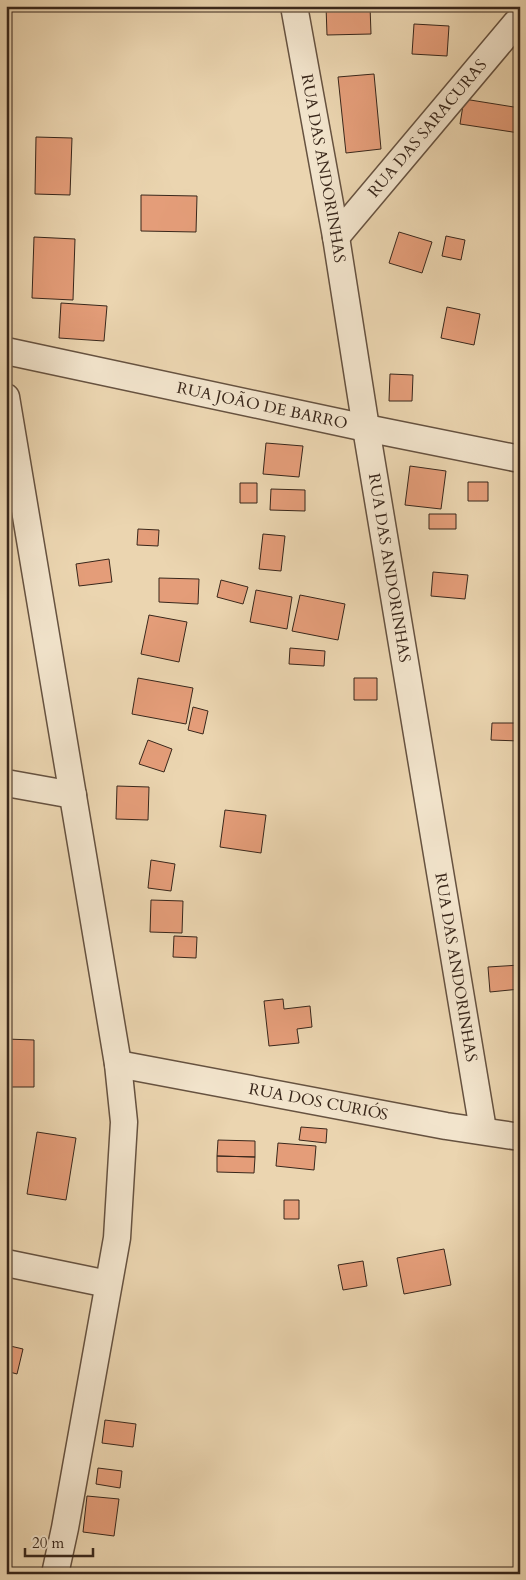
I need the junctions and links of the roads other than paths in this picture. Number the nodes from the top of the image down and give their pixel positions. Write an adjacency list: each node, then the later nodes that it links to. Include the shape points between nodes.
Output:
1 (294, 6): 3 (street, RUA DAS ANDORINHAS)
2 (520, 21): 3 (street, RUA DAS SARACURAS)
3 (336, 237): 6 (street, RUA DAS ANDORINHAS)
4 (6, 351): 6 (street, RUA JOÃO DE BARRO)
5 (7, 407): 9 (street)
6 (366, 428): 7 (street, RUA JOÃO DE BARRO); 11 (street, RUA DAS ANDORINHAS)
7 (520, 458)
8 (6, 783): 9 (street)
9 (72, 795): 10 (street)
10 (118, 1064): 11 (street, RUA DOS CURIÓS, via 446,1126); 14 (street, via 124,1122 117,1238)
11 (483, 1130): 12 (street, RUA DOS CURIÓS)
12 (520, 1137)
13 (6, 1263): 14 (street)
14 (108, 1284): 15 (street)
15 (55, 1574)

